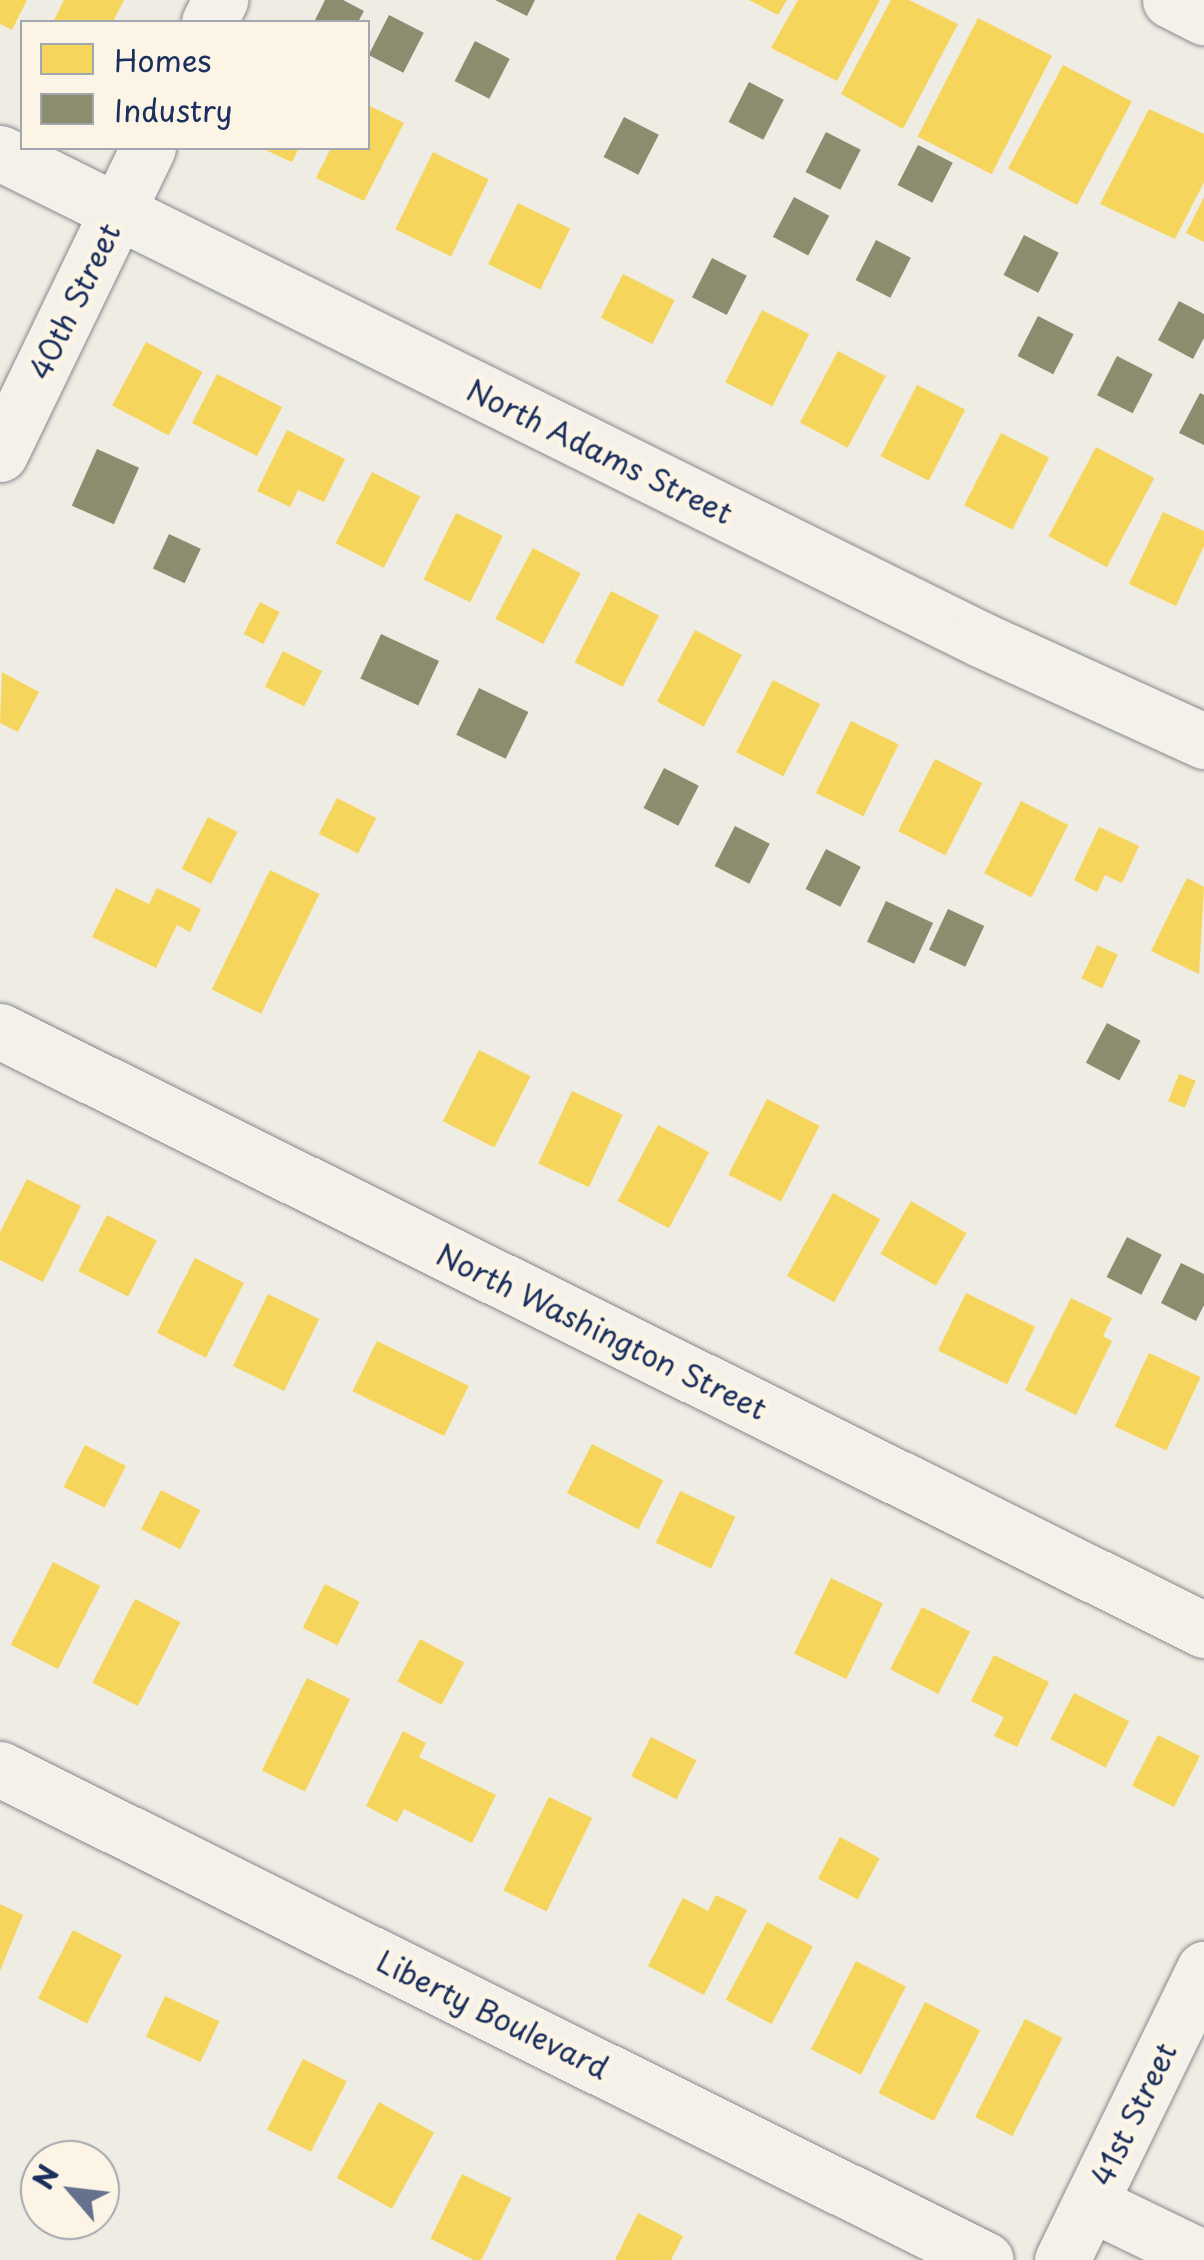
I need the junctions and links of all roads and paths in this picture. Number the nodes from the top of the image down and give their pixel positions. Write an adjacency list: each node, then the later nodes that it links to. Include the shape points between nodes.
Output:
1 (1170, 0): 2 (street)
2 (1204, 17)
3 (147, 150): 5 (street, 40th Street)
4 (0, 153): 5 (street, North Adams Street)
5 (117, 212): 6 (street, 40th Street); 7 (street, North Adams Street, via 982,640)
6 (0, 454)
7 (1204, 741)
8 (0, 1031): 9 (street, North Washington Street)
9 (1204, 1630)
10 (0, 1769): 15 (street, Liberty Boulevard)
11 (1204, 1968): 12 (street, 41st Street)
12 (1188, 2045): 13 (street, 41st Street)
13 (1090, 2204): 14 (street); 16 (street, 41st Street)
14 (1204, 2258)
15 (986, 2260)
16 (1062, 2260)

